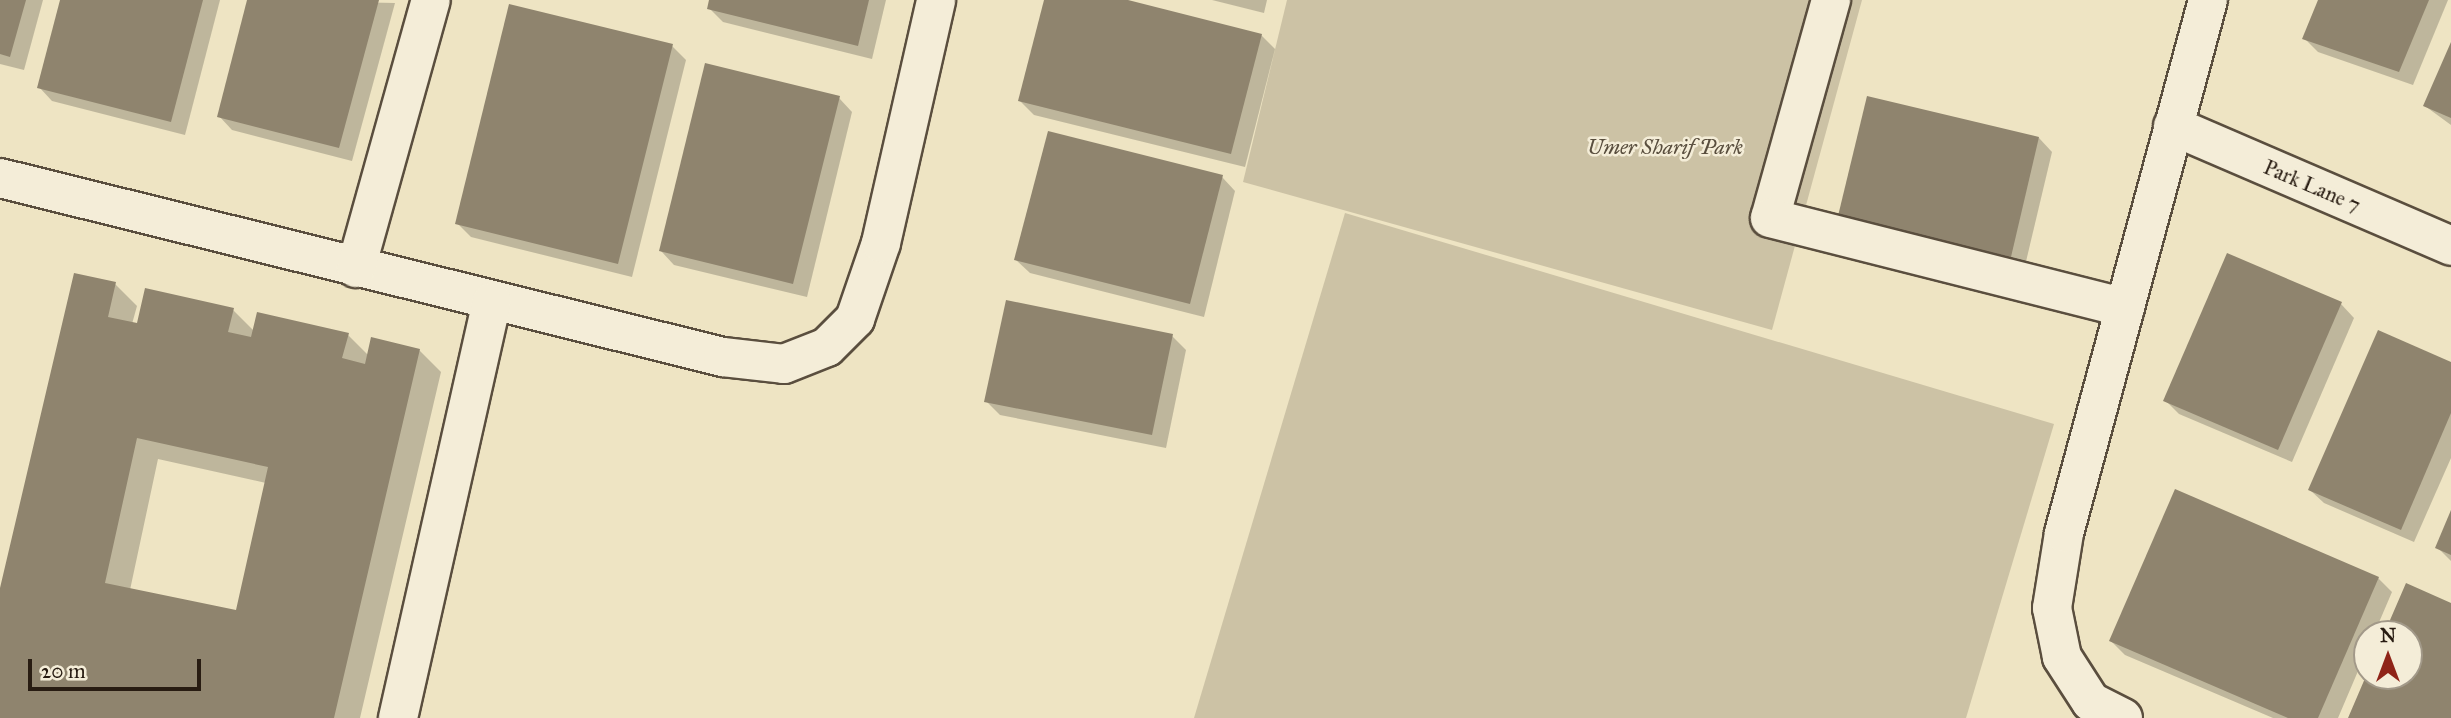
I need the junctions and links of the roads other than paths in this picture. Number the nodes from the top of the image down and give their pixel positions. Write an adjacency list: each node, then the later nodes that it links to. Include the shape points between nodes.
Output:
1 (430, 0): 8 (street)
2 (936, 0): 9 (street, via 881,243 855,319 827,347 784,364 723,357)
3 (1831, 0): 10 (street, via 1770,218)
4 (2208, 0): 5 (street)
5 (2173, 126): 7 (street, Park Lane 7); 10 (street)
6 (0, 178): 8 (street)
7 (2451, 246)
8 (356, 268): 9 (street)
9 (492, 302): 11 (street)
10 (2125, 308): 12 (street, via 2064,533 2052,608 2062,657 2091,702)
11 (398, 718)
12 (2123, 718)

